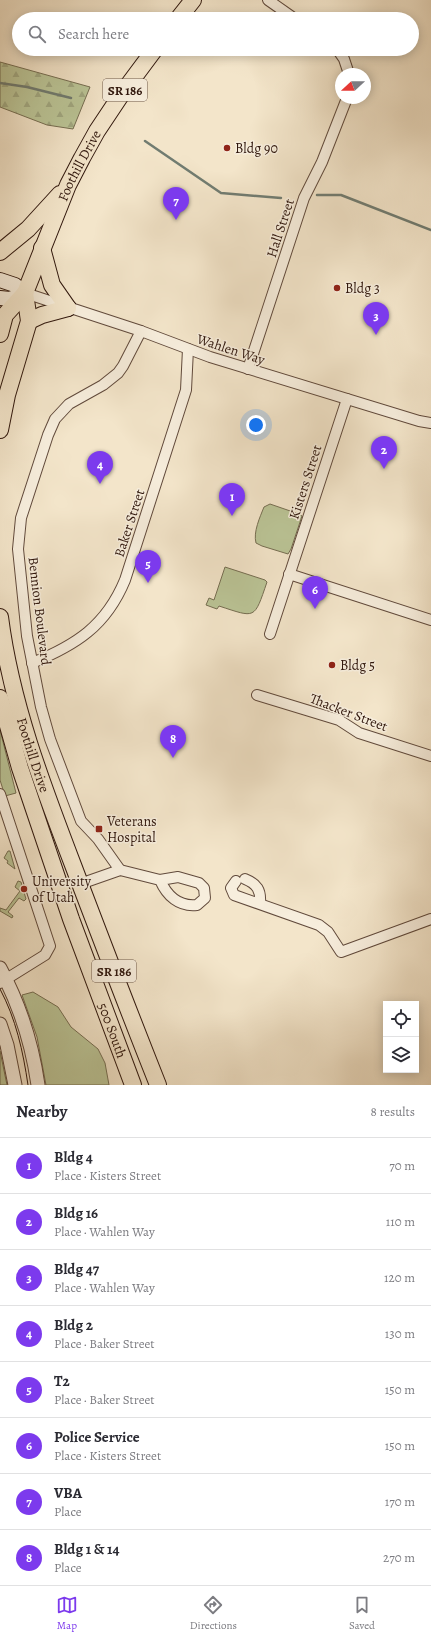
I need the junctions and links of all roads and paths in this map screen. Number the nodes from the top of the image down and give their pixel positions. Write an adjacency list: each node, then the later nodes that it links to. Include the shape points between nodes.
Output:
1 (193, 0): 3 (main road)
2 (268, 0): 4 (street)
3 (184, 12)
4 (285, 12)
5 (150, 56): 9 (main road, Foothill Drive / SR 186, via 97,131)
6 (342, 56): 7 (street)
7 (347, 68)
8 (345, 104): 20 (street, Hall Street, via 322,162 304,198)
9 (68, 185): 10 (main road, Foothill Drive / SR 186); 11 (main road, via 28,229)
10 (42, 248): 13 (main road, Foothill Drive / SR 186); 15 (main road, via 52,285)
11 (0, 252)
12 (0, 280): 13 (main road, via 15,285)
13 (25, 293): 14 (main road); 15 (street, Wahlen Way); 16 (main road, Foothill Drive / SR 186); 18 (main road, Foothill Drive / SR 186, via 5,315)
14 (0, 298)
15 (68, 308): 16 (main road); 17 (street, Wahlen Way)
16 (29, 321): 23 (main road, Foothill Drive / SR 186, via 7,395)
17 (141, 331): 19 (street, Wahlen Way); 28 (street, Bennion Boulevard, via 118,373 104,385 69,404 55,419 48,435 22,518 18,542 23,612)
18 (0, 334)
19 (188, 349): 20 (street, Wahlen Way); 28 (street, Baker Street, via 186,390 119,596 109,612 91,631 60,651)
20 (248, 370): 21 (street, Wahlen Way)
21 (347, 399): 22 (street, Wahlen Way); 24 (street, Kisters Street)
22 (431, 423)
23 (0, 430)
24 (289, 574): 26 (street); 27 (street, Kisters Street)
25 (0, 617): 34 (main road, Foothill Drive / SR 186, via 20,717)
26 (431, 620)
27 (270, 634)
28 (32, 663): 35 (street, Bennion Boulevard, via 50,739 76,812)
29 (257, 695): 31 (street, Thacker Street, via 339,720 358,733)
30 (0, 698): 33 (main road, Foothill Drive / SR 186)
31 (431, 756)
32 (0, 794): 41 (street, via 50,946 45,955)
33 (36, 817): 37 (main road, 500 South / SR 186)
34 (57, 822): 38 (main road, 500 South / SR 186)
35 (120, 870): 36 (street); 38 (street)
36 (160, 880)
37 (58, 881): 38 (main road); 45 (main road, 500 South / SR 186)
38 (80, 884): 46 (main road, 500 South / SR 186)
39 (260, 903): 39 (street, via 234,895 231,888 240,880 254,883 258,888); 40 (street, via 319,925 328,932 341,952)
40 (431, 919)
41 (2, 977): 44 (street, via 27,1032)
42 (0, 1024): 43 (street)
43 (15, 1085)
44 (38, 1085)
45 (132, 1085)
46 (158, 1085)

